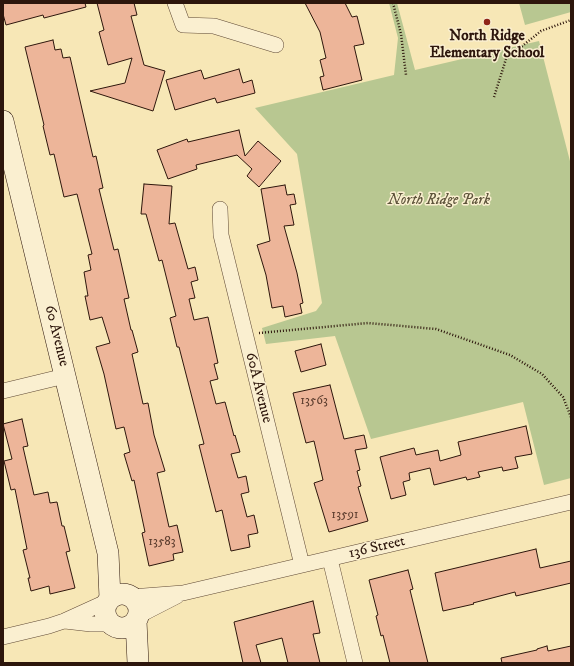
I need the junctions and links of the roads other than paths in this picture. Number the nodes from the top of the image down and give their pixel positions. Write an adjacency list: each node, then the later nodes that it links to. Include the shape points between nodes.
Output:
1 (175, 3): 2 (street, via 183,25 214,26)
2 (276, 45)
3 (3, 120): 4 (street, 60 Avenue)
4 (9, 171): 6 (street, 60 Avenue)
5 (220, 209): 10 (street, 60A Avenue, via 221,235)
6 (65, 376): 7 (street); 12 (street, 60 Avenue)
7 (3, 391)
8 (571, 502): 9 (street, 136 Street)
9 (330, 559): 10 (street, 136 Street); 18 (street)
10 (302, 565): 11 (street, 136 Street)
11 (183, 593): 12 (street, 136 Street); 14 (street, 136 Street)
12 (120, 598): 13 (street, 136 Street); 14 (street, 60 Avenue, via 138,606); 14 (street, via 104,611 105,616)
13 (64, 621): 14 (street, 136 Street, via 90,624); 15 (street, 136 Street)
14 (126, 623): 16 (street); 17 (street)
15 (3, 636)
16 (132, 663)
17 (138, 663)
18 (355, 663)

